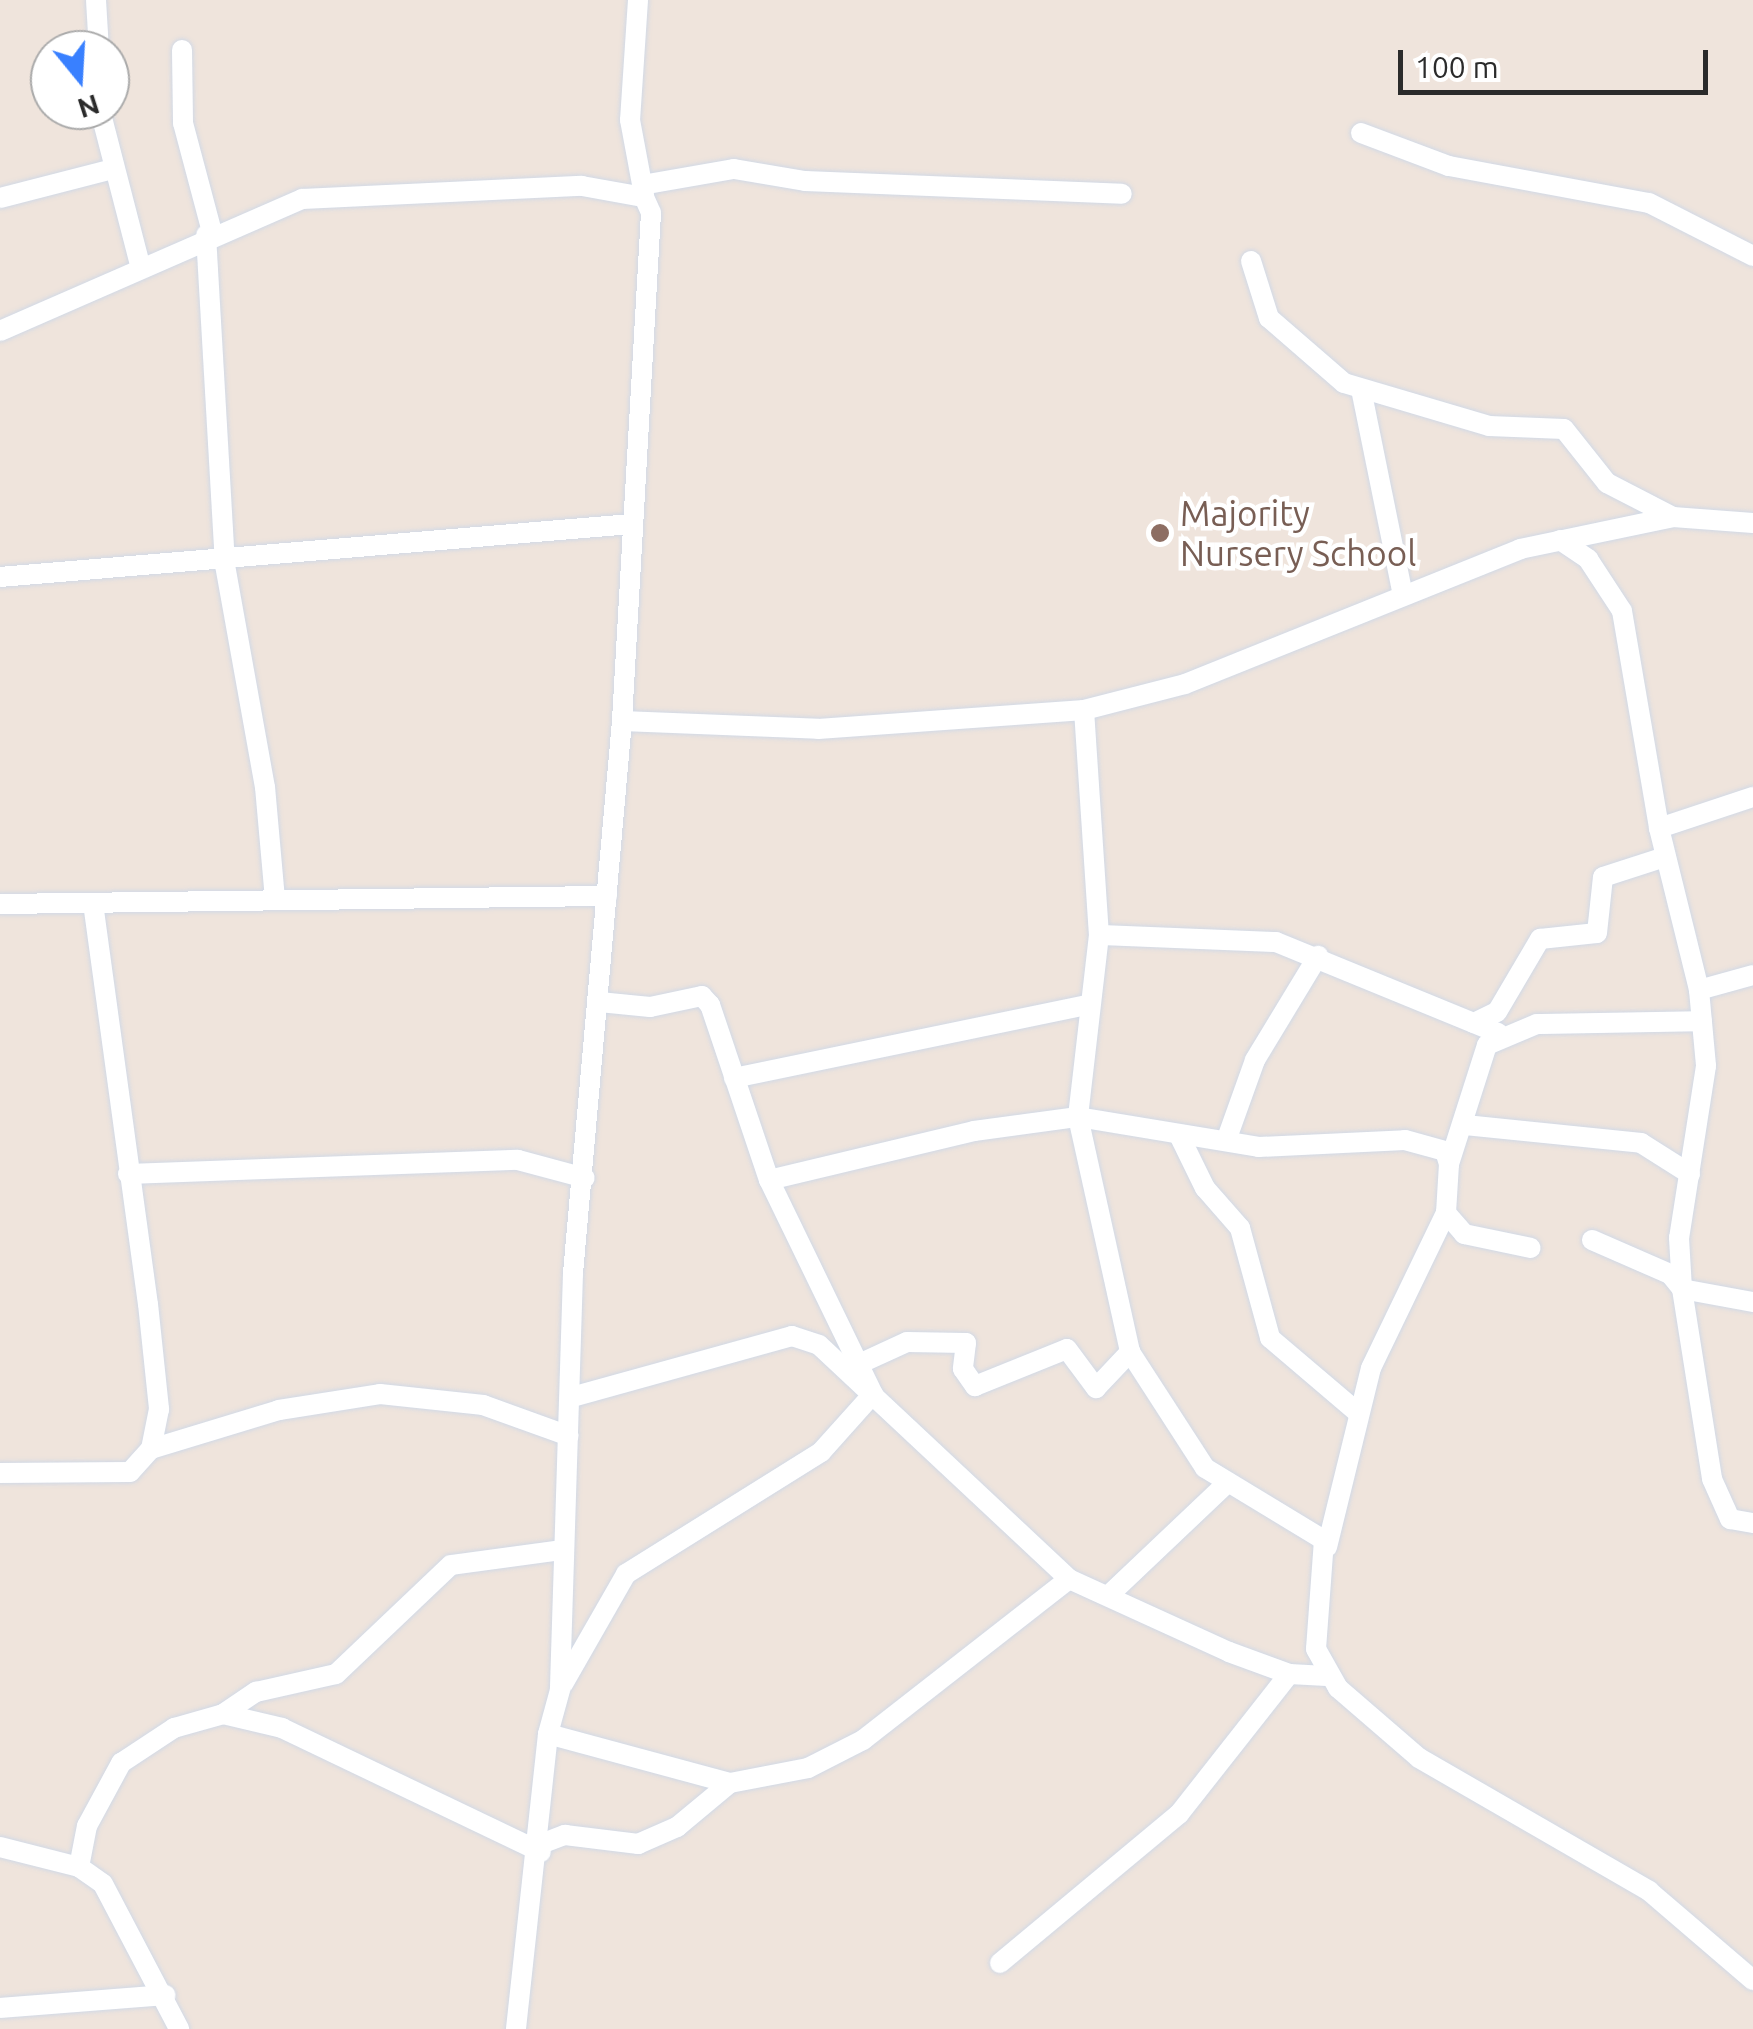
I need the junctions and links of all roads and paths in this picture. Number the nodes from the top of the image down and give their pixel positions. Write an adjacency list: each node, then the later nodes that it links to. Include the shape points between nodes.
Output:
1 (96, 0): 3 (street)
2 (638, 0): 8 (street, via 630,120)
3 (98, 30)
4 (182, 50): 11 (street, via 183,123)
5 (103, 130): 7 (street)
6 (1361, 133): 12 (street, via 1450,166 1650,203)
7 (109, 170): 10 (street); 14 (street)
8 (643, 191): 9 (street, via 734,169 805,181); 11 (street, via 582,186 302,199); 19 (street, via 654,230 636,370)
9 (1122, 194)
10 (0, 198)
11 (209, 234): 14 (street); 21 (street)
12 (1753, 256)
13 (1251, 262): 16 (street, via 1270,318 1318,366)
14 (140, 265): 15 (street)
15 (0, 330)
16 (1361, 389): 17 (street, via 1489,426 1564,429 1607,483); 23 (street)
17 (1673, 517): 18 (street); 20 (street)
18 (1753, 523)
19 (631, 524): 21 (street); 25 (street)
20 (1560, 540): 23 (street); 27 (street, via 1588,559 1622,611)
21 (225, 564): 22 (street); 30 (street, via 266,787)
22 (0, 578)
23 (1402, 590): 24 (street, via 1185,684)
24 (1084, 710): 25 (street, via 818,729); 33 (street)
25 (622, 720): 29 (street)
26 (1753, 797): 27 (street)
27 (1659, 828): 28 (street)
28 (1665, 857): 36 (street); 40 (street, via 1597,882 1597,933 1540,939 1498,1012)
29 (607, 896): 30 (street); 37 (street)
30 (275, 898): 31 (street)
31 (93, 903): 32 (street); 48 (street)
32 (0, 904)
33 (1099, 935): 34 (street, via 1276,942); 38 (street)
34 (1318, 956): 40 (street); 46 (street, via 1255,1060)
35 (1753, 975): 36 (street)
36 (1700, 990): 39 (street)
37 (599, 1002): 42 (street, via 650,1007 702,996); 50 (street)
38 (1087, 1005): 42 (street); 43 (street)
39 (1702, 1021): 41 (street, via 1557,1022); 49 (street, via 1706,1066)
40 (1474, 1023): 41 (street)
41 (1498, 1034): 44 (street, via 1480,1056)
42 (734, 1078): 51 (street)
43 (1078, 1117): 45 (street); 51 (street, via 974,1130); 57 (street)
44 (1464, 1125): 47 (street); 49 (street, via 1641,1143)
45 (1179, 1136): 46 (street); 61 (street, via 1205,1188 1240,1228 1270,1338)
46 (1226, 1141): 47 (street, via 1404,1140 1445,1151)
47 (1449, 1164): 52 (street)
48 (128, 1174): 50 (street, via 518,1160); 63 (street, via 158,1408)
49 (1690, 1174): 55 (street)
50 (585, 1178): 60 (street)
51 (769, 1180): 58 (street)
52 (1446, 1213): 54 (street, via 1464,1234); 61 (street)
53 (1592, 1240): 55 (street, via 1670,1274)
54 (1532, 1248)
55 (1682, 1289): 56 (street); 66 (street, via 1712,1479 1730,1519)
56 (1753, 1302)
57 (1130, 1352): 58 (street, via 1096,1388 1066,1350 975,1386 963,1369 966,1342 907,1342); 65 (street, via 1189,1451)
58 (859, 1364): 59 (street)
59 (873, 1394): 60 (street, via 819,1345 792,1336); 69 (street); 73 (street, via 820,1452 626,1574)
60 (572, 1397): 62 (street)
61 (1358, 1413): 67 (street)
62 (569, 1436): 63 (street, via 483,1405 380,1394 279,1410); 68 (street)
63 (152, 1449): 64 (street, via 130,1472 103,1477)
64 (0, 1473)
65 (1226, 1484): 67 (street, via 1300,1520); 70 (street)
66 (1753, 1523)
67 (1327, 1547): 72 (street, via 1316,1649)
68 (562, 1550): 73 (street); 74 (street, via 451,1565 336,1674 256,1692)
69 (1069, 1579): 70 (street); 76 (street, via 863,1740 808,1768)
70 (1109, 1595): 71 (street)
71 (1289, 1674): 72 (street); 80 (street, via 1179,1814)
72 (1327, 1676): 81 (street, via 1418,1758 1649,1890)
73 (560, 1690): 75 (street)
74 (223, 1714): 78 (street, via 282,1728); 79 (street, via 174,1728 121,1763 88,1826)
75 (548, 1734): 76 (street); 78 (street)
76 (730, 1783): 78 (street, via 678,1827 638,1844 565,1835)
77 (0, 1847): 79 (street)
78 (541, 1848): 85 (street)
79 (79, 1867): 82 (street, via 119,1907)
80 (1000, 1963)
81 (1753, 1980)
82 (165, 1995): 83 (street); 84 (street)
83 (0, 2008)
84 (179, 2029)
85 (516, 2029)

